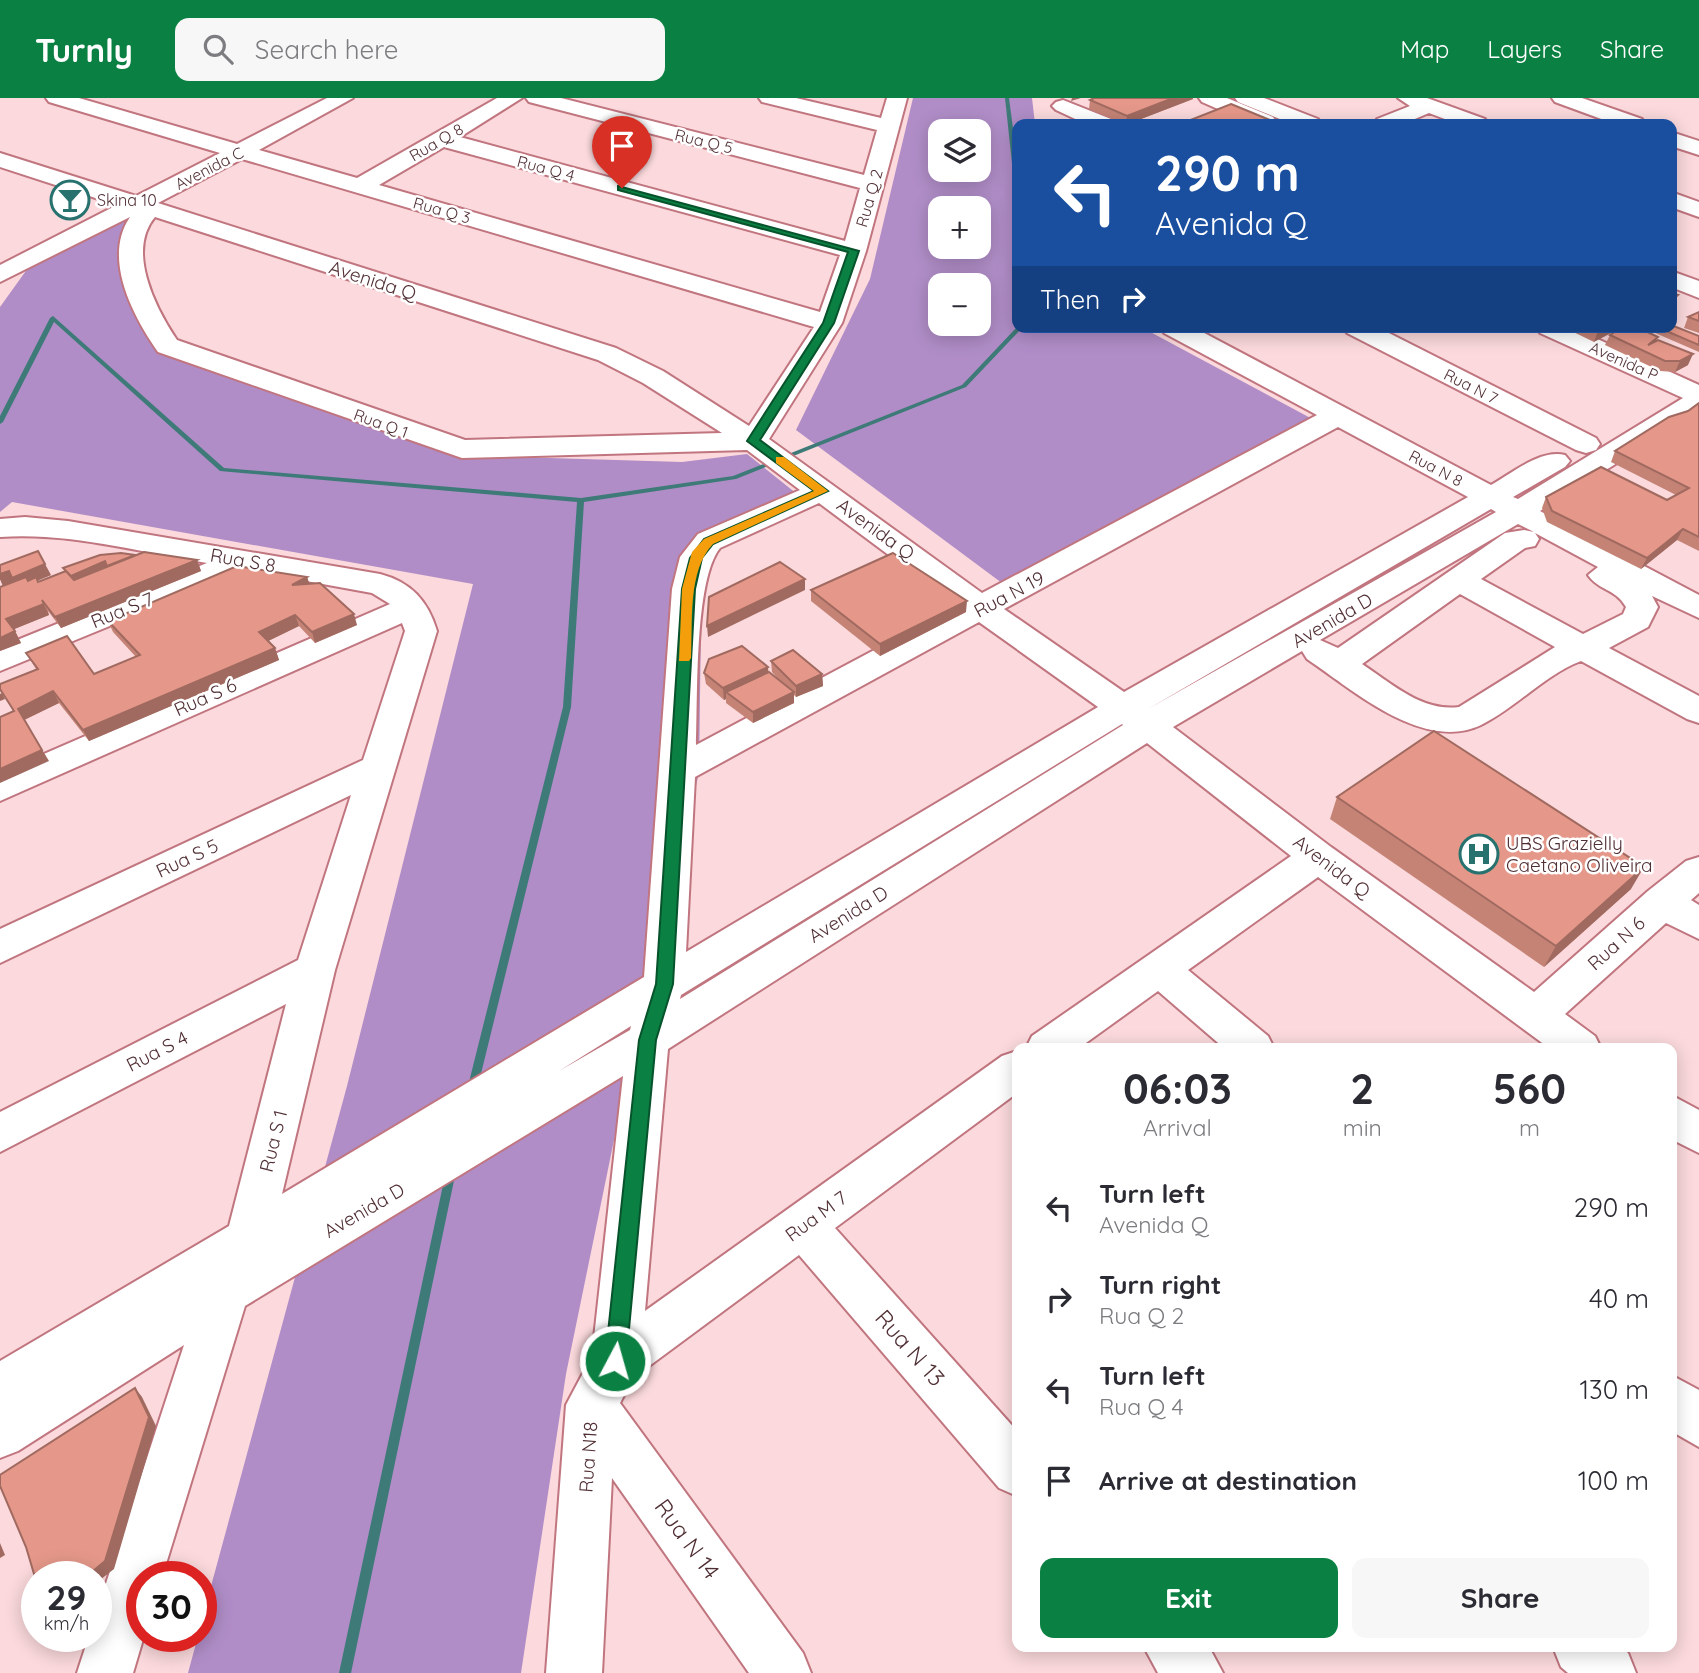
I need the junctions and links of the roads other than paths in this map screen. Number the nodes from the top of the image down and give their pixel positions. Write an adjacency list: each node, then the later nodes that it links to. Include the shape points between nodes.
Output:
1 (56, 98): 14 (street, Rua Q 3)
2 (314, 98): 24 (street, Avenida C)
3 (343, 98): 24 (street, Avenida C)
4 (512, 98): 22 (street, Rua Q 8)
5 (536, 98): 27 (street, Rua Q 5)
6 (769, 98): 21 (street)
7 (897, 98): 21 (street, Rua Q 2)
8 (1209, 98): 16 (street)
9 (1245, 98): 17 (street)
10 (1562, 98): 20 (street)
11 (1418, 102): 18 (street); 19 (street)
12 (156, 103): 14 (street)
13 (1063, 109): 15 (street)
14 (123, 118): 24 (street, Rua Q 3)
15 (1090, 119)
16 (1259, 119)
17 (1298, 119)
18 (1392, 119)
19 (1464, 119)
20 (1620, 119)
21 (889, 126): 27 (street, Rua Q 2)
22 (441, 139): 28 (street, Rua Q 8); 32 (street, Rua Q 4)
23 (1677, 140): 25 (street)
24 (233, 148): 28 (street, Rua Q 3); 30 (street, Avenida C)
25 (1699, 148)
26 (0, 160): 30 (street, Avenida Q)
27 (872, 184): 32 (street, Rua Q 2)
28 (360, 186): 38 (street, Rua Q 3)
29 (1677, 201): 31 (street)
30 (135, 204): 33 (street, Avenida C); 45 (street, Avenida Q, via 607,354 653,377); 45 (street, Rua Q 1, via 133,263 150,322 167,346 462,449)
31 (1699, 210)
32 (854, 251): 38 (street, Rua Q 2)
33 (5, 262)
34 (1677, 281): 35 (street)
35 (1699, 290)
36 (1677, 299): 37 (street)
37 (1699, 308)
38 (829, 323): 45 (street, Rua Q 2)
39 (1184, 333): 43 (street, Rua N 8)
40 (1368, 333): 44 (street, Rua N 7)
41 (1563, 333): 42 (street, Avenida P)
42 (1693, 388): 44 (street, Avenida D); 48 (street, Avenida D)
43 (1337, 416): 47 (street, Rua N 8); 54 (street, Rua N 19)
44 (1586, 444): 47 (street, Avenida D)
45 (771, 454): 46 (street, Avenida Q)
46 (822, 491): 54 (street, Avenida Q); 62 (street, Rua N18, via 709,541 698,552 688,589)
47 (1490, 496): 48 (street, Rua N 8); 60 (street, Avenida D)
48 (1519, 511): 52 (street, Rua N 8); 55 (street, Avenida D)
49 (0, 528): 50 (street, Rua S 8, via 68,530)
50 (243, 560): 53 (street, Rua S 8, via 380,584 400,593); 57 (street, Rua S 7)
51 (1459, 580): 56 (street); 56 (street, via 1516,540 1525,539 1631,589 1642,607 1636,621); 58 (street)
52 (1694, 598)
53 (411, 607): 61 (street, Rua S 1, via 418,620 420,642); 63 (street, Rua S 6)
54 (982, 609): 60 (street, Avenida Q); 62 (street, Rua N 19)
55 (1299, 639): 58 (street); 60 (street, Avenida D)
56 (1583, 648): 58 (street, via 1562,656 1468,717 1443,721 1406,709); 59 (street)
57 (0, 660)
58 (1338, 664)
59 (1699, 711)
60 (1135, 717): 64 (street, Avenida Q); 71 (street, Avenida D); 73 (street, Avenida D)
61 (375, 769): 68 (street, Rua S 5); 70 (street, Rua S 1)
62 (679, 770): 71 (street, Rua N18)
63 (0, 788)
64 (1318, 857): 69 (street); 72 (street, Avenida Q)
65 (1699, 871): 66 (street, Rua N 6)
66 (1662, 901): 67 (street); 72 (street, Rua N 6)
67 (1699, 924)
68 (0, 947)
69 (1159, 969): 74 (street); 75 (street)
70 (315, 970): 80 (street, Rua S 4); 83 (street, Rua S 1)
71 (664, 984): 73 (street, Rua N18); 79 (street, Avenida D)
72 (1535, 1016): 76 (street, Avenida Q)
73 (648, 1040): 79 (street, Avenida D); 85 (street, Rua N18)
74 (1054, 1043)
75 (1247, 1043)
76 (1573, 1043)
77 (1011, 1083): 82 (street, Rua M 7)
78 (1677, 1118): 81 (street)
79 (471, 1126): 83 (street, Avenida D); 84 (street, Avenida D)
80 (0, 1133)
81 (1699, 1134)
82 (803, 1226): 85 (street, Rua M 7); 90 (street, Rua N 13)
83 (248, 1242): 84 (street, Rua S 1); 86 (street, Avenida D)
84 (225, 1292): 89 (street, Avenida D); 93 (street, Rua S 1)
85 (603, 1383): 94 (street, Rua N18); 95 (street, Rua N 14)
86 (0, 1388)
87 (1677, 1404): 88 (street)
88 (1699, 1422)
89 (0, 1433)
90 (1012, 1464)
91 (1176, 1652): 96 (street)
92 (1586, 1652): 97 (street)
93 (105, 1673)
94 (574, 1673)
95 (782, 1673)
96 (1195, 1673)
97 (1608, 1673)

